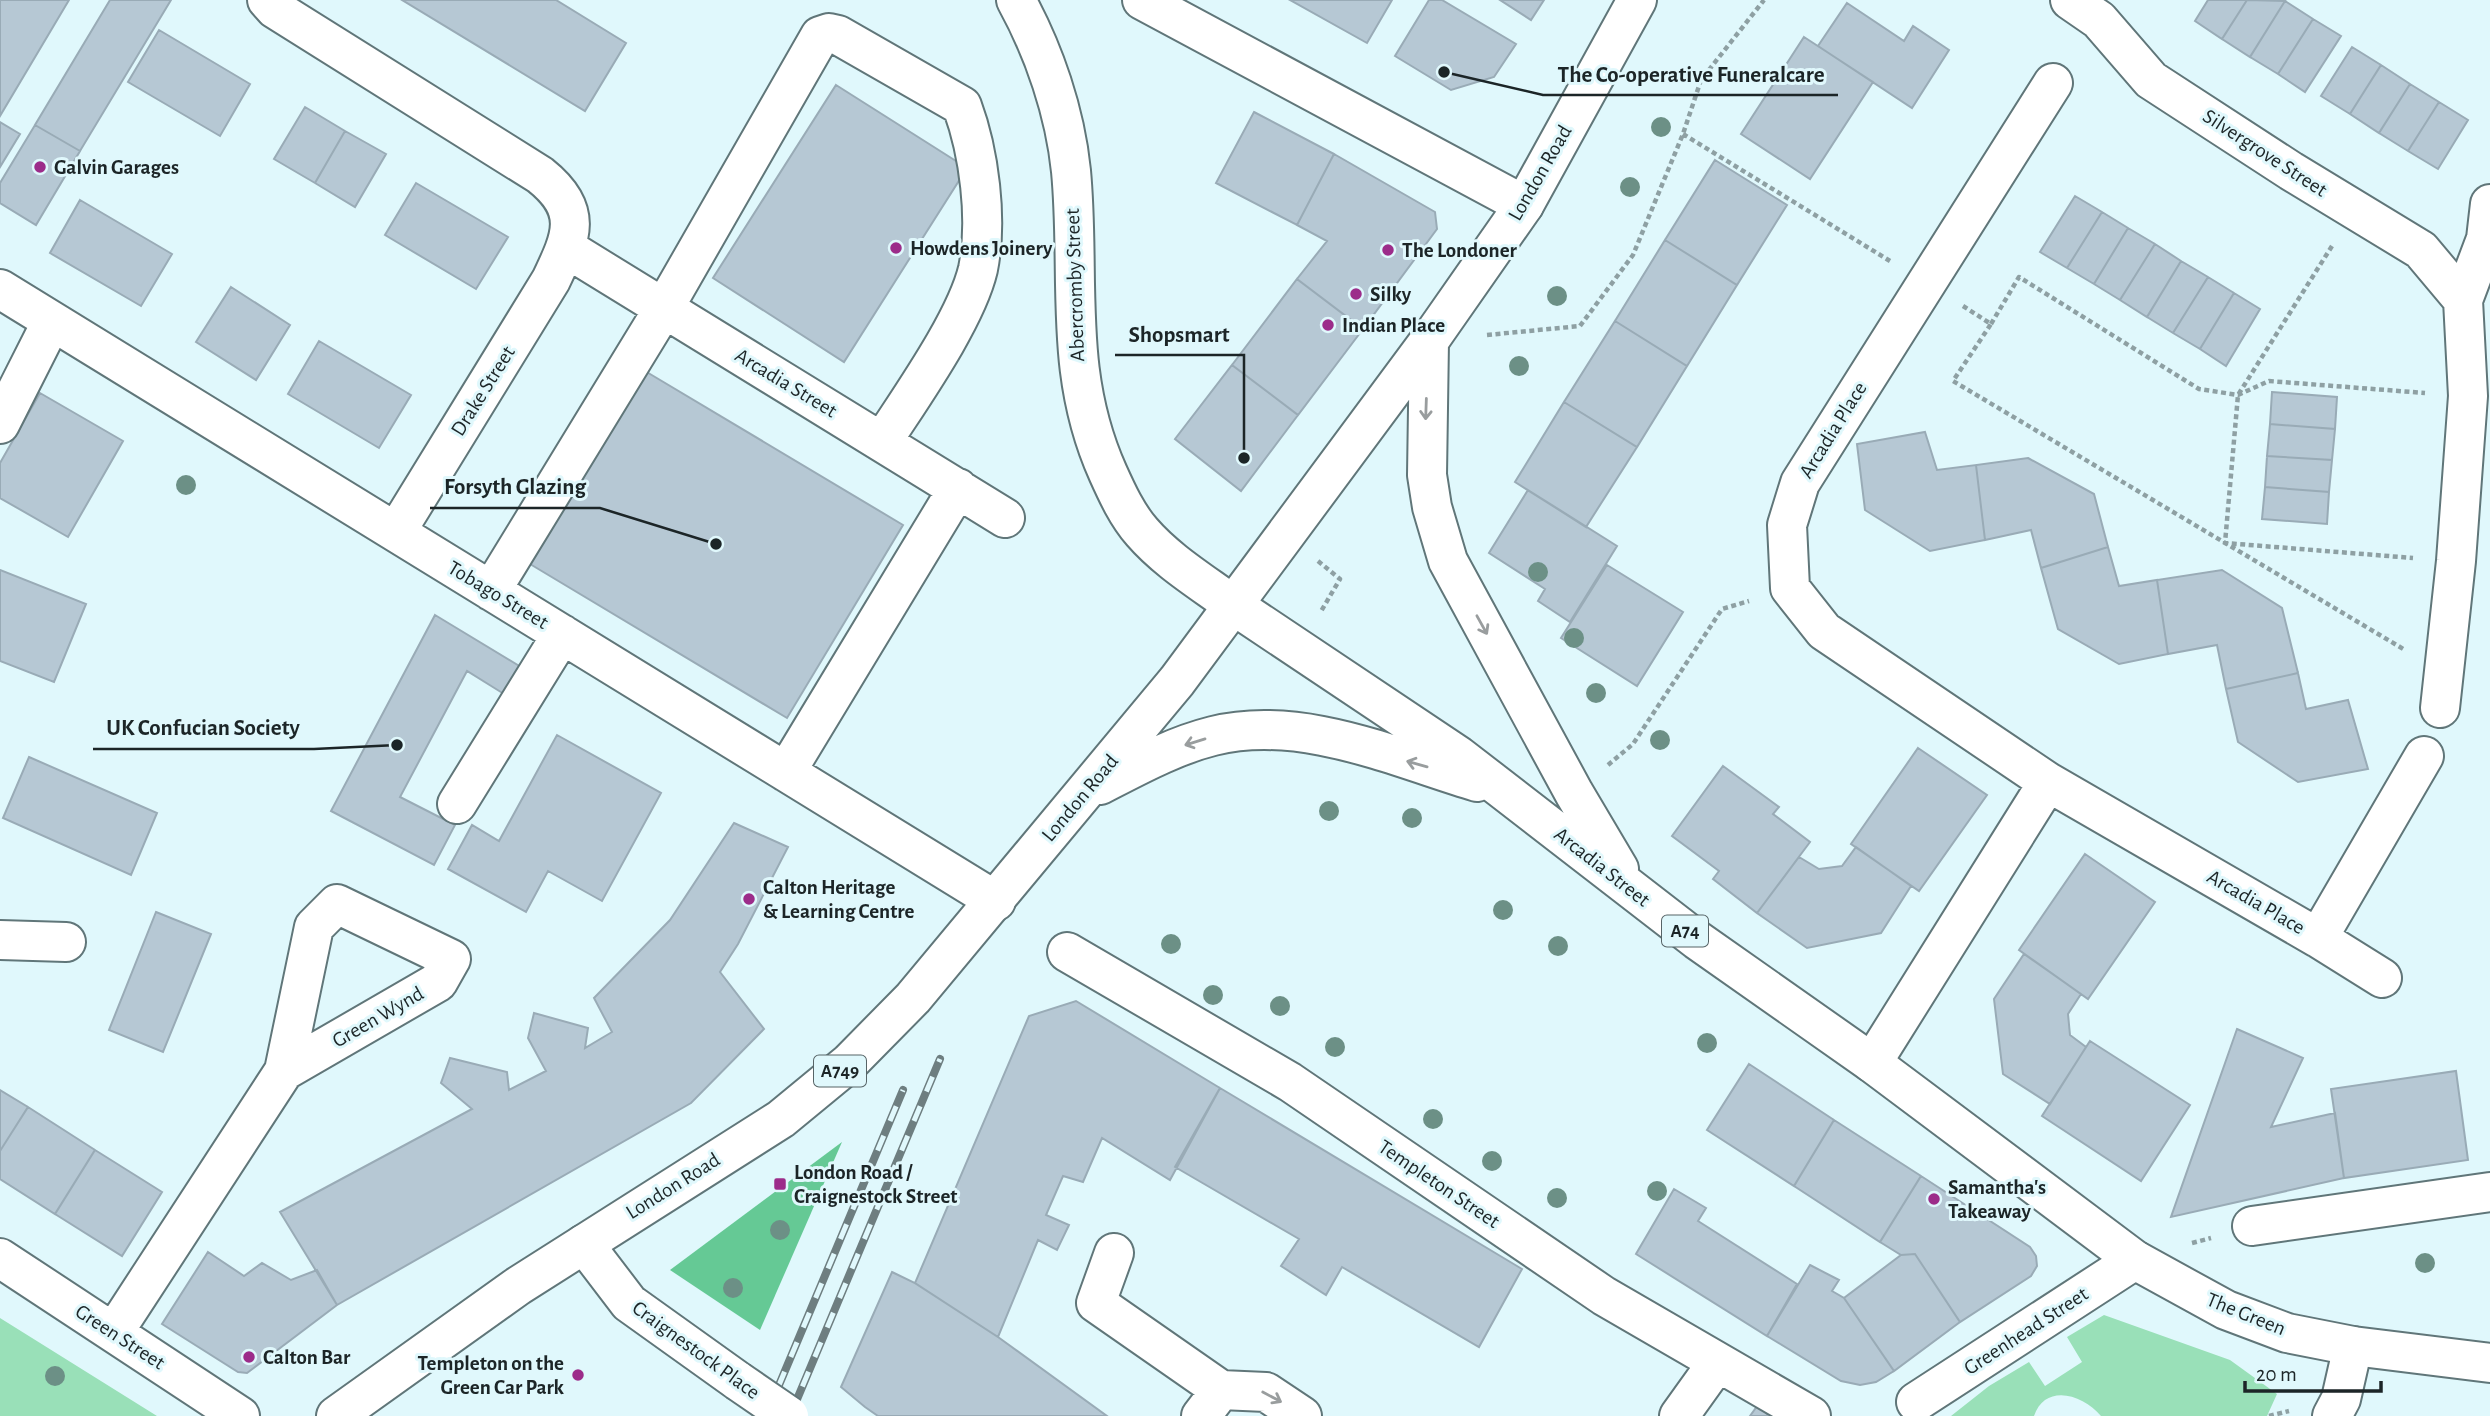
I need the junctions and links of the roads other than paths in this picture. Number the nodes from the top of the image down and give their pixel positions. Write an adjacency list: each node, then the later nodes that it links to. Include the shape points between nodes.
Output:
1 (267, 0): 9 (street, via 560,191 569,210)
2 (1016, 0): 21 (street, Abercromby Street, via 1040,49 1064,127 1073,205 1077,369 1098,450 1144,534)
3 (1142, 0): 8 (street)
4 (1637, 0): 8 (street, London Road)
5 (2094, 7): 11 (street, Silvergrove Street, via 2151,80 2421,250)
6 (2053, 83): 26 (street, Arcadia Place, via 1800,483 1787,525 1790,588 1824,631)
7 (2490, 204): 11 (street, via 2486,239)
8 (1524, 205): 14 (street, London Road)
9 (566, 248): 12 (street, Arcadia Street); 19 (street, Drake Street, via 551,280)
10 (0, 289): 13 (street, Tobago Street)
11 (2463, 300): 23 (street, via 2468,396)
12 (664, 308): 16 (street, Arcadia Street); 16 (street, via 820,36 838,35 962,106 975,141 981,210 978,269 953,326); 20 (street)
13 (52, 321): 15 (street); 19 (street, Tobago Street)
14 (1429, 341): 21 (street, London Road); 30 (street, A74, one-way to 30, via 1425,444 1440,537 1457,579)
15 (0, 424)
16 (882, 442): 17 (street, Arcadia Street)
17 (958, 488): 18 (street, Arcadia Street); 25 (street)
18 (1005, 518)
19 (396, 532): 20 (street, Tobago Street)
20 (491, 591): 22 (street, Tobago Street)
21 (1233, 605): 27 (street, Arcadia Street / A74); 28 (street, London Road / A749)
22 (562, 635): 25 (street, Tobago Street); 29 (street)
23 (2442, 691)
24 (2424, 756): 32 (street, Arcadia Place)
25 (786, 772): 31 (street, Tobago Street)
26 (2048, 782): 32 (street, Arcadia Place); 37 (street)
27 (1506, 790): 28 (street, A74, one-way to 28, via 1314,735 1262,730 1185,745); 30 (street, Arcadia Street / A74)
28 (1084, 793): 31 (street, London Road / A749)
29 (457, 804)
30 (1632, 891): 37 (street, Arcadia Street / A74)
31 (996, 901): 41 (street, London Road / A749, via 913,998 815,1093)
32 (2318, 938): 36 (street)
33 (0, 940): 34 (street)
34 (66, 942)
35 (1068, 952): 47 (street, Templeton Street, via 1290,1083 1604,1296)
36 (2382, 978)
37 (1872, 1063): 44 (street, Arcadia Street / A74)
38 (284, 1071): 38 (street, Green Wynd, via 314,927 337,904 452,959 438,982); 45 (street, Green Wynd)
39 (2490, 1192): 40 (street)
40 (2252, 1226)
41 (584, 1244): 52 (street, London Road / A749); 53 (street, Craignestock Place, bridge, via 629,1303)
42 (1114, 1254): 50 (street, via 1096,1304)
43 (0, 1258): 45 (street, Green Street)
44 (2135, 1260): 46 (street, The Green / A74, via 2226,1310 2287,1332); 49 (street, Greenhead Street)
45 (114, 1332): 51 (street, Green Street)
46 (2353, 1346): 48 (street, The Green / A74); 57 (street, via 2342,1399)
47 (1717, 1363): 55 (street); 56 (street, Templeton Street)
48 (2490, 1363)
49 (1916, 1402)
50 (1211, 1403): 54 (street, one-way to 54, via 1266,1392)
51 (240, 1416)
52 (336, 1416)
53 (789, 1416)
54 (1302, 1416)
55 (1679, 1416)
56 (1811, 1416)
57 (2332, 1416)

